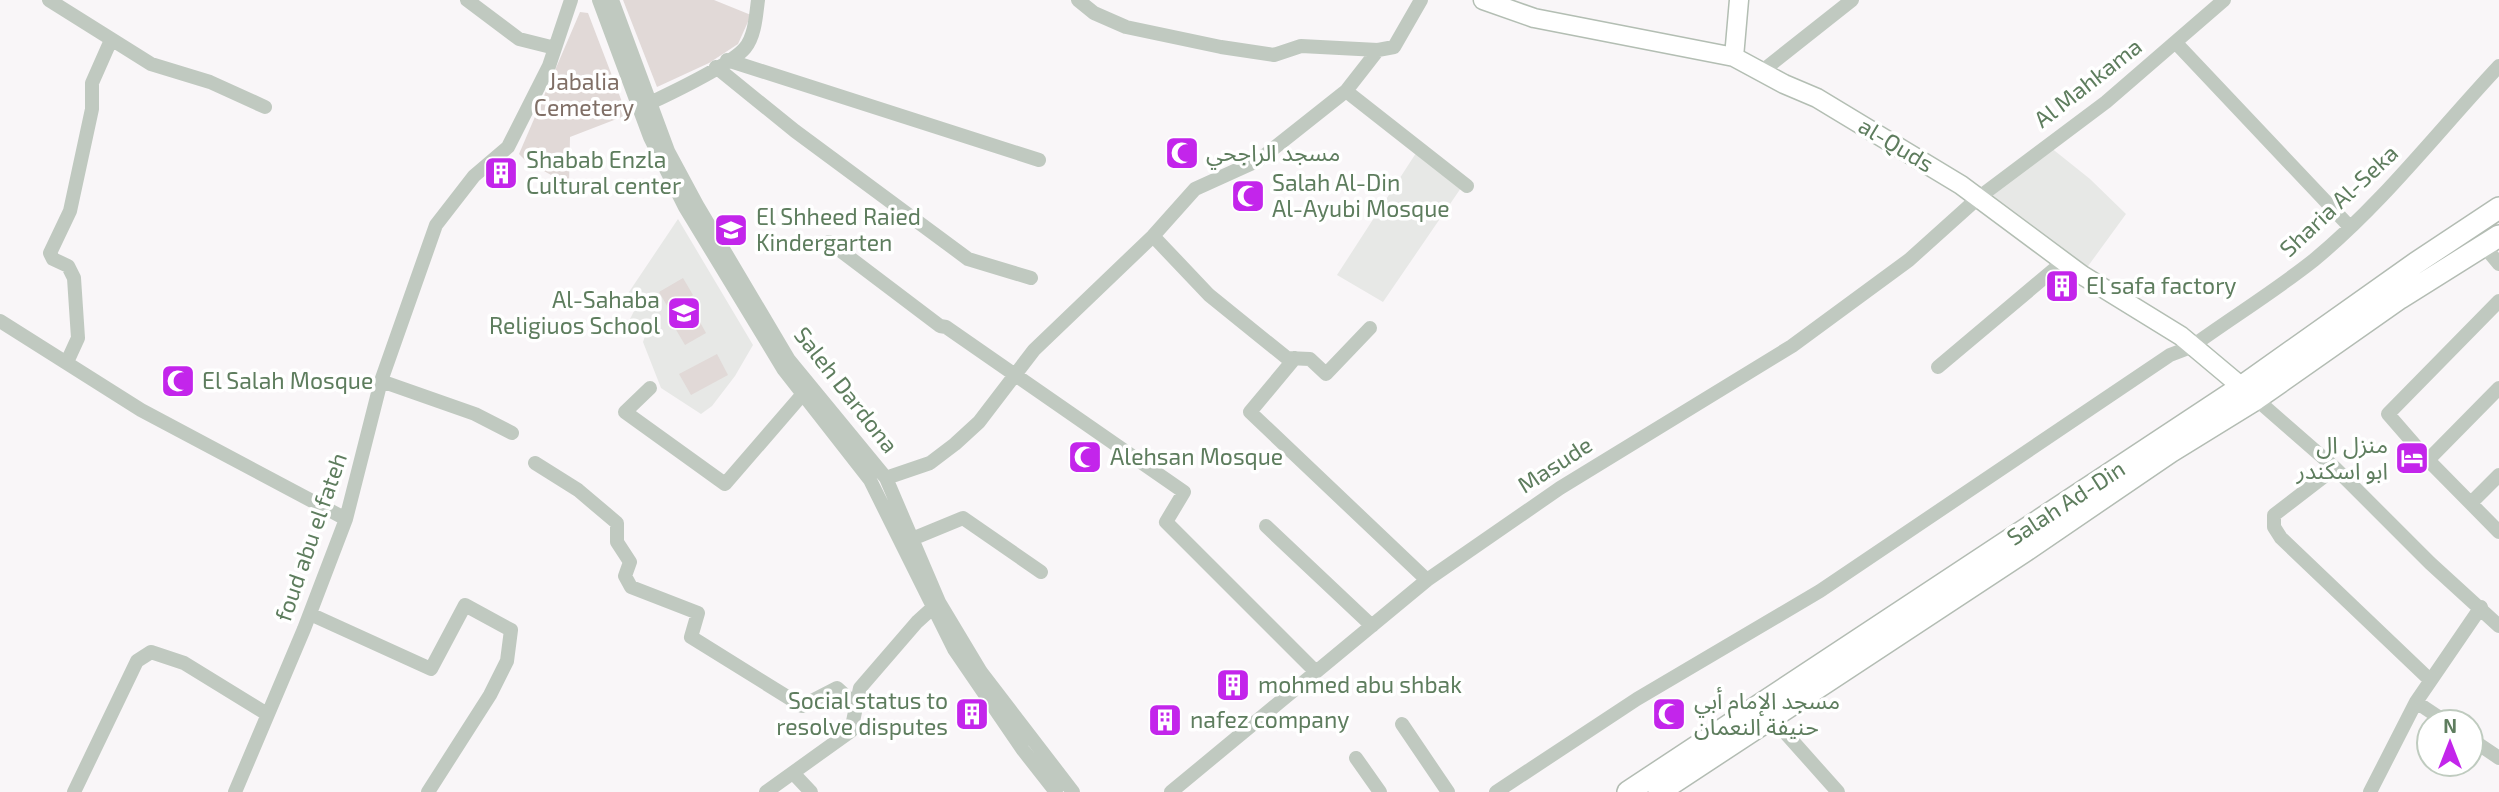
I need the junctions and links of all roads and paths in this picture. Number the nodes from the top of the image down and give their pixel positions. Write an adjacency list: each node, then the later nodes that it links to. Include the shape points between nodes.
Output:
1 (49, 0): 13 (street)
2 (467, 0): 15 (street, via 519,39)
3 (571, 0): 15 (street, foud abu el fateh)
4 (599, 0): 46 (street, Saleh Dardona, via 659,158 768,346)
5 (612, 0): 22 (street, Saleh Dardona)
6 (758, 0): 18 (street, via 745,48)
7 (1079, 0): 16 (street, via 1094,13 1126,27 1221,47 1275,55 1301,46)
8 (1421, 0): 16 (street, via 1394,47)
9 (1483, 0): 17 (main road, al-Quds, via 1534,18)
10 (1739, 0): 17 (main road)
11 (1853, 0): 20 (street)
12 (2224, 0): 14 (street, Al Mahkama)
13 (111, 40): 23 (street, via 151,64 210,82); 40 (street, via 92,83 92,109 70,211 50,253 68,265 74,278 78,338)
14 (2176, 43): 26 (street, Al Mahkama); 28 (street)
15 (555, 48): 43 (street, foud abu el fateh, via 508,146 474,176 436,225)
16 (1378, 50): 21 (street)
17 (1734, 57): 20 (main road, al-Quds)
18 (721, 64): 22 (street); 24 (street); 34 (street, via 795,131 968,259)
19 (2499, 66): 28 (street, Sharia Al-Seka, via 2415,163)
20 (1761, 72): 26 (main road, al-Quds, via 1900,146)
21 (1346, 90): 25 (street); 29 (street, via 1258,160 1195,189)
22 (650, 103): 46 (street, Saleh Dardona, via 696,205)
23 (265, 107)
24 (1039, 160)
25 (1467, 186)
26 (1978, 198): 32 (main road, al-Quds); 60 (street, Masude, via 1909,260 1792,346 1560,488)
27 (2499, 208): 47 (highway, Salah Ad-Din, via 2416,263)
28 (2349, 226): 38 (street, Sharia Al-Seka, via 2314,260)
29 (1153, 236): 39 (street, via 1209,295 1287,358); 42 (street, via 1081,302)
30 (2492, 241): 33 (street); 47 (highway, Salah Ad-Din)
31 (830, 242): 42 (street, via 940,326)
32 (2064, 261): 38 (main road, al-Quds); 41 (street)
33 (2499, 264)
34 (1031, 278)
35 (2499, 301): 49 (street, via 2388,414)
36 (0, 321): 40 (street)
37 (1370, 328): 39 (street, via 1326,374 1310,359)
38 (2190, 346): 47 (main road, al-Quds); 87 (street, Sharia Al-Seka, via 2169,355 1820,591 1637,699)
39 (1294, 358): 60 (street, via 1250,412)
40 (67, 362): 55 (street, via 141,410)
41 (1938, 367)
42 (1014, 374): 53 (street, via 979,422 955,444 930,463); 66 (street, via 1184,492 1166,522)
43 (381, 381): 48 (street, via 475,414); 55 (street, foud abu el fateh)
44 (650, 388): 46 (street, via 625,412 725,484)
45 (2499, 388): 49 (street)
46 (806, 391): 53 (street, Saleh Dardona); 61 (street, Saleh Dardona, via 870,480)
47 (2249, 393): 51 (street); 72 (highway, Salah Ad-Din); 88 (highway, Salah Ad-Din)
48 (512, 433)
49 (2428, 460): 54 (street)
50 (535, 463): 69 (street, via 617,523 617,542 631,562 625,576 631,587 698,613 691,637 803,706 837,688)
51 (2335, 468): 62 (street); 67 (street, via 2274,515 2274,527)
52 (2499, 475): 54 (street)
53 (886, 478): 58 (street, Saleh Dardona)
54 (2471, 503): 57 (street)
55 (346, 519): 63 (street, foud abu el fateh)
56 (1266, 526): 64 (street)
57 (2499, 532)
58 (912, 539): 59 (street, via 963,518); 61 (street, Saleh Dardona)
59 (1041, 572)
60 (1427, 580): 64 (street, Masude)
61 (935, 606): 69 (street, via 860,688); 82 (street, Saleh Dardona, via 989,702); 83 (street, Saleh Dardona)
62 (2481, 607): 65 (street); 67 (street)
63 (310, 614): 71 (street, foud abu el fateh); 79 (street, via 431,669 466,605 511,630 507,662)
64 (1372, 626): 66 (street, Masude)
65 (2499, 626)
66 (1316, 671): 84 (street, Masude)
67 (2430, 680): 68 (street)
68 (2416, 702): 70 (street); 90 (street)
69 (857, 706): 75 (street, via 851,731)
70 (2425, 708)
71 (267, 714): 77 (street, via 184,663 151,652 137,662); 78 (street, foud abu el fateh)
72 (1773, 719): 76 (highway, Salah Ad-Din); 89 (street)
73 (1402, 724): 86 (street)
74 (1356, 758): 85 (street)
75 (794, 774): 80 (street); 81 (street)
76 (1662, 791)
77 (74, 792)
78 (235, 792)
79 (428, 792)
80 (766, 792)
81 (811, 792)
82 (1056, 792)
83 (1073, 792)
84 (1171, 792)
85 (1380, 792)
86 (1448, 792)
87 (1496, 792)
88 (1628, 792)
89 (1838, 792)
90 (2370, 792)

